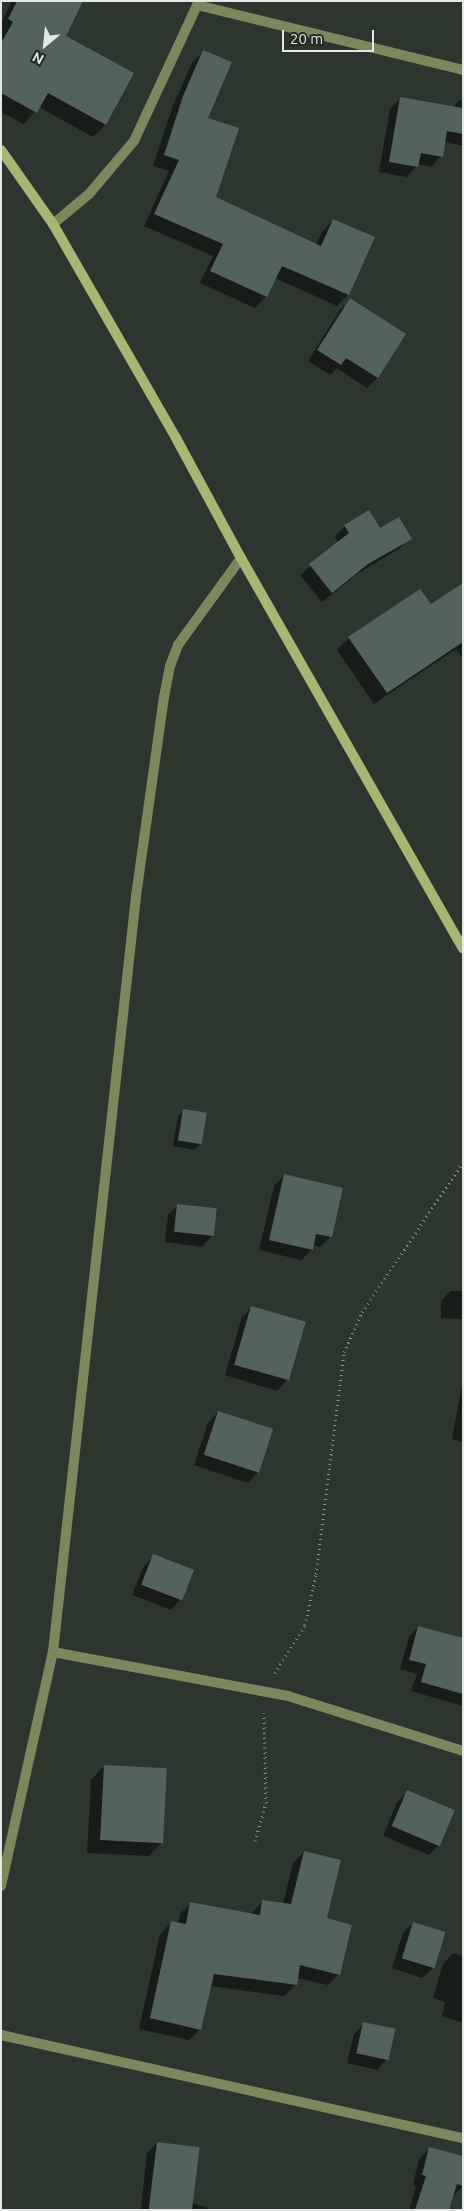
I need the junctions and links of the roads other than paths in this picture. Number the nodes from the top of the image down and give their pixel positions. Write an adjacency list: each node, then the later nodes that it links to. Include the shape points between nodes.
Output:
1 (198, 3): 2 (street); 4 (street, via 134,141 89,194)
2 (463, 70)
3 (1, 150): 4 (main road)
4 (53, 224): 5 (main road)
5 (241, 558): 6 (main road); 7 (street, via 178,645 164,697 136,896)
6 (463, 948)
7 (53, 1652): 8 (street, via 288,1696); 9 (street)
8 (463, 1751)
9 (1, 1886)
10 (1, 2035): 11 (street)
11 (463, 2138)

